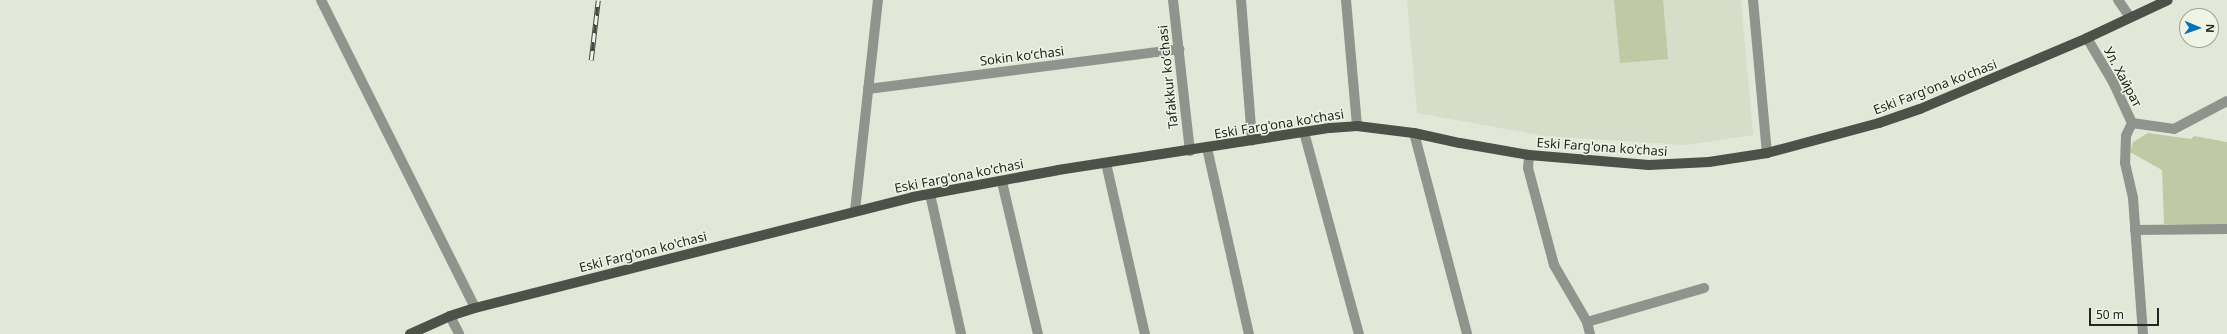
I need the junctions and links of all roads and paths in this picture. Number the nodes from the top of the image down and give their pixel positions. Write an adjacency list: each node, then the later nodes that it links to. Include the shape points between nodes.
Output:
1 (321, 0): 30 (street)
2 (878, 0): 12 (street)
3 (1173, 0): 11 (street, Tafakkur koʻchasi)
4 (1240, 0): 18 (street)
5 (1346, 0): 15 (street)
6 (1753, 0): 21 (street)
7 (2118, 0): 9 (street)
8 (2168, 0): 9 (main road, Eski Farg'ona ko'chasi)
9 (2130, 17): 10 (main road, Eski Farg'ona ko'chasi)
10 (2088, 38): 14 (street, Ул. Хайрат); 21 (main road, Eski Farg'ona ko'chasi, via 1920,109 1879,123)
11 (1178, 49): 12 (street, Sokin koʻchasi); 20 (street, Tafakkur koʻchasi)
12 (868, 89): 26 (street)
13 (2227, 101): 14 (street, Ул. Хайрат, via 2174,129)
14 (2132, 122): 28 (street, via 2126,136 2125,163 2133,198)
15 (1357, 126): 16 (main road, Eski Farg'ona ko'chasi); 17 (main road, Eski Farg'ona ko'chasi)
16 (1304, 132): 18 (main road, Eski Farg'ona ko'chasi); 39 (street)
17 (1414, 133): 22 (main road, Eski Farg'ona ko'chasi); 40 (street)
18 (1252, 141): 19 (main road, Eski Farg'ona ko'chasi)
19 (1207, 148): 20 (main road, Eski Farg'ona ko'chasi); 38 (street)
20 (1190, 151): 23 (main road, Eski Farg'ona ko'chasi)
21 (1768, 153): 22 (main road, Eski Farg'ona ko'chasi, via 1672,165)
22 (1529, 155): 32 (street, via 1528,168 1554,264)
23 (1106, 163): 24 (main road, Eski Farg'ona ko'chasi); 37 (street)
24 (1002, 182): 25 (main road, Eski Farg'ona ko'chasi); 36 (street)
25 (930, 194): 26 (main road, Eski Farg'ona ko'chasi); 35 (street)
26 (855, 211): 30 (main road, Eski Farg'ona ko'chasi)
27 (2227, 229): 28 (street)
28 (2135, 230): 42 (street)
29 (1704, 288): 32 (street)
30 (474, 308): 31 (main road, Eski Farg'ona ko'chasi)
31 (450, 316): 33 (main road, Eski Farg'ona ko'chasi); 34 (street)
32 (1587, 322): 41 (street)
33 (410, 334)
34 (459, 334)
35 (960, 334)
36 (1038, 334)
37 (1145, 334)
38 (1249, 334)
39 (1359, 334)
40 (1467, 334)
41 (1590, 334)
42 (2143, 334)

